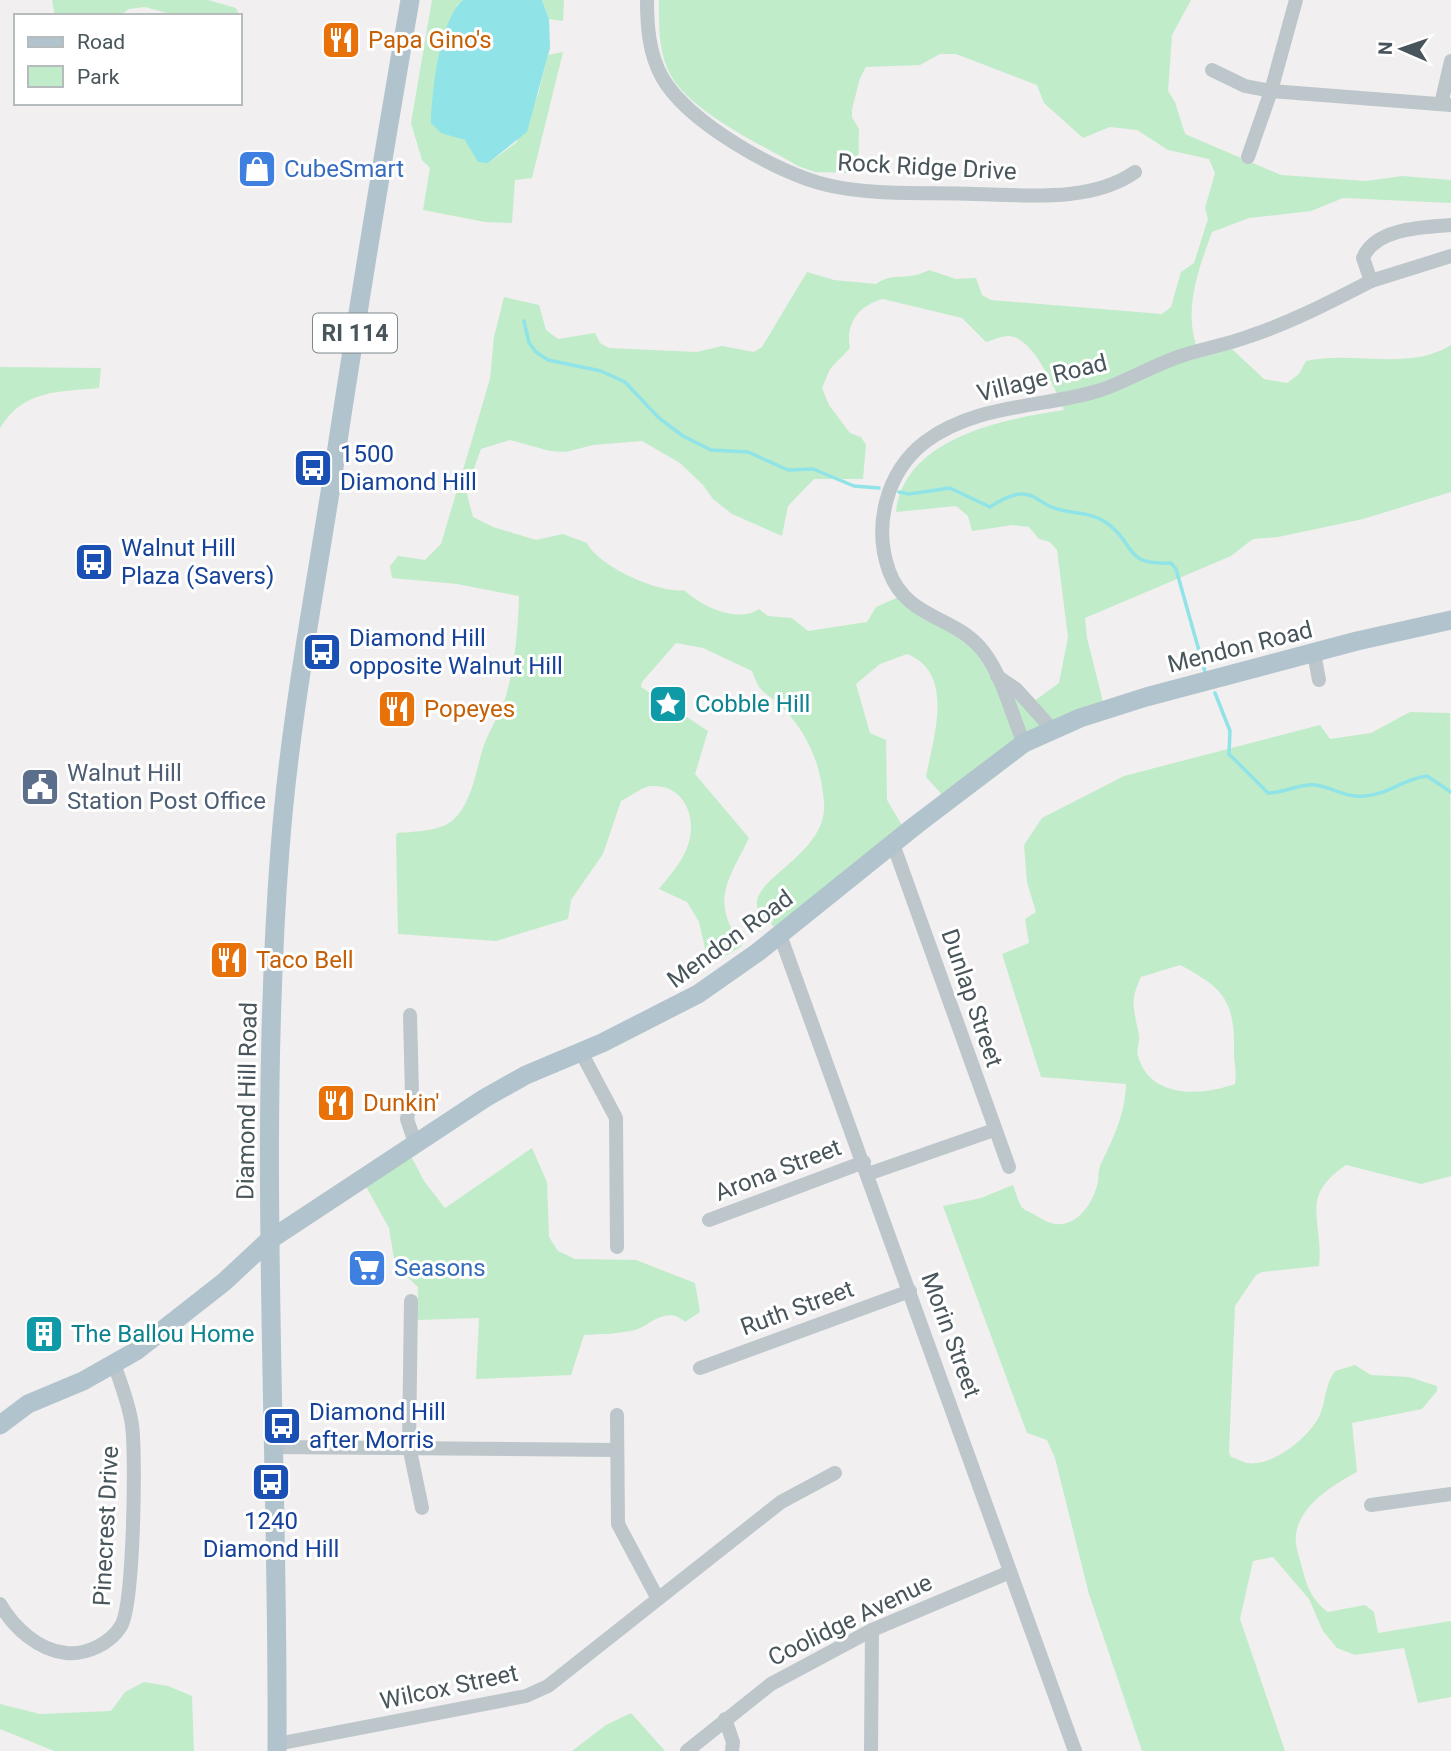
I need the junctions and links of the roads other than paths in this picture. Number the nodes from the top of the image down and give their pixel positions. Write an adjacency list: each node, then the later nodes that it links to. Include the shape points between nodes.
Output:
1 (410, 0): 28 (main road, Diamond Hill Road / RI 114, via 289,760 277,884)
2 (647, 0): 9 (street, Rock Ridge Drive, via 651,51 661,77 679,101 759,159 800,177 865,190 1005,195 1098,188)
3 (1296, 0): 6 (street)
4 (1451, 61): 7 (street)
5 (1212, 70): 6 (street, via 1245,86)
6 (1271, 91): 7 (street); 8 (street)
7 (1446, 104)
8 (1248, 157)
9 (1135, 172)
10 (1451, 225): 12 (street, via 1379,238 1367,247 1363,258)
11 (1451, 256): 12 (street, Village Road)
12 (1371, 281): 15 (street, Village Road, via 1251,336 1184,355 1098,390 1025,403 966,421 935,436 911,456 894,477 883,515 889,572 907,602 975,643)
13 (1451, 621): 14 (main road, Mendon Road)
14 (1314, 653): 16 (street); 17 (main road, Mendon Road, via 1146,697)
15 (997, 676): 17 (street, Village Road, via 1016,689); 18 (street, Village Road)
16 (1319, 680)
17 (1052, 729): 18 (main road, Mendon Road)
18 (1024, 743): 19 (main road, Mendon Road)
19 (893, 844): 20 (main road, Mendon Road); 23 (street, Dunlap Street)
20 (780, 935): 22 (main road, Mendon Road, via 679,1006); 26 (street, Morin Street)
21 (410, 1015): 24 (street, via 412,1095 407,1119)
22 (581, 1052): 24 (main road, Mendon Road, via 526,1075); 29 (street, via 616,1118)
23 (994, 1130): 25 (street, Dunlap Street); 26 (street, Arona Street)
24 (415, 1143): 28 (main road, Mendon Road)
25 (1009, 1167)
26 (866, 1168): 27 (street, Arona Street); 30 (street, Morin Street)
27 (709, 1220)
28 (268, 1241): 32 (main road, Mendon Road, via 186,1312); 37 (main road, Diamond Hill Road / RI 114)
29 (617, 1247)
30 (910, 1291): 33 (street, Ruth Street); 43 (street, Morin Street)
31 (411, 1301): 36 (street)
32 (114, 1364): 35 (main road, Mendon Road, via 28,1404); 45 (street, Pinecrest Drive, via 132,1423 133,1442 128,1606 121,1627 89,1651 61,1652 23,1632)
33 (700, 1368)
34 (617, 1415): 38 (street)
35 (0, 1425)
36 (409, 1446): 37 (street); 38 (street); 42 (street)
37 (272, 1447): 48 (main road, Diamond Hill Road / RI 114)
38 (617, 1450): 44 (street, via 618,1524)
39 (835, 1473): 44 (street, Wilcox Street, via 781,1502)
40 (1451, 1494): 41 (street)
41 (1371, 1505)
42 (422, 1508)
43 (1010, 1572): 46 (street, Coolidge Avenue); 52 (street, Morin Street)
44 (658, 1599): 48 (street, Wilcox Street, via 548,1686 526,1696)
45 (0, 1604)
46 (872, 1630): 47 (street, Coolidge Avenue, via 771,1684); 51 (street)
47 (725, 1719): 49 (street, Coolidge Avenue); 50 (street)
48 (277, 1748)
49 (688, 1751)
50 (732, 1751)
51 (871, 1751)
52 (1075, 1751)

